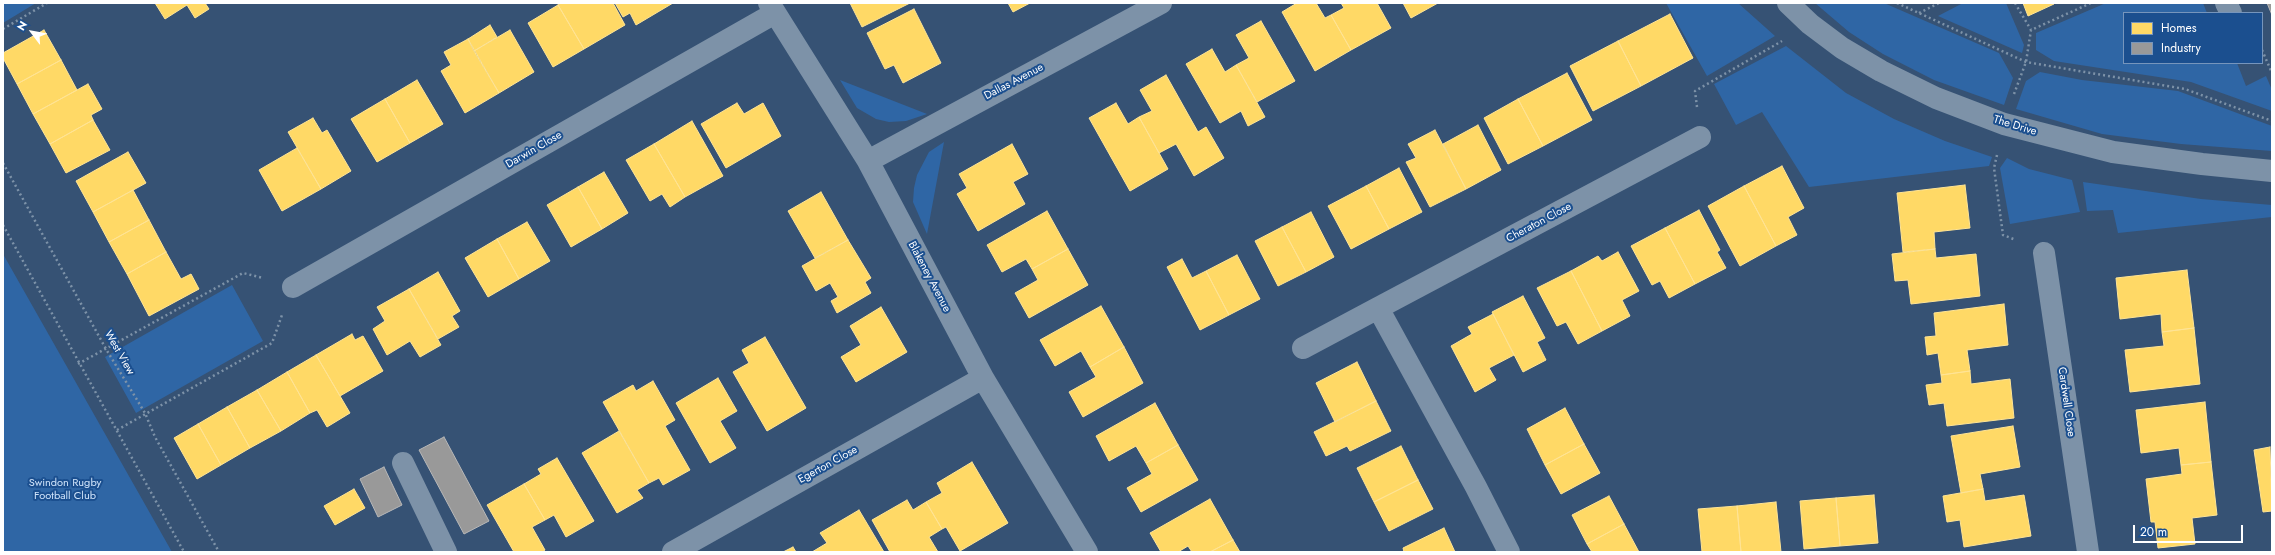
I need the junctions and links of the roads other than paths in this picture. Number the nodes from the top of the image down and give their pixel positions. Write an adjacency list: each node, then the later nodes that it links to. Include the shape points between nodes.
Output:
1 (1161, 3): 7 (street, Dallas Avenue)
2 (1788, 3): 8 (street, The Drive, via 1810,24 1842,48 1881,71 1936,98 2004,124 2113,152)
3 (2226, 3): 5 (street)
4 (772, 8): 7 (street, Blakeney Avenue); 10 (street, Darwin Close)
5 (2230, 12)
6 (1700, 137): 11 (street, Cheraton Close)
7 (868, 161): 13 (street, Blakeney Avenue)
8 (2272, 171)
9 (2044, 253): 19 (street, Cardwell Close)
10 (293, 287)
11 (1378, 308): 12 (street, Cheraton Close); 18 (street)
12 (1303, 348)
13 (983, 378): 16 (street, Egerton Close); 17 (street, Blakeney Avenue)
14 (403, 463): 15 (street)
15 (446, 552)
16 (673, 552)
17 (1087, 552)
18 (1509, 552)
19 (2088, 552)

